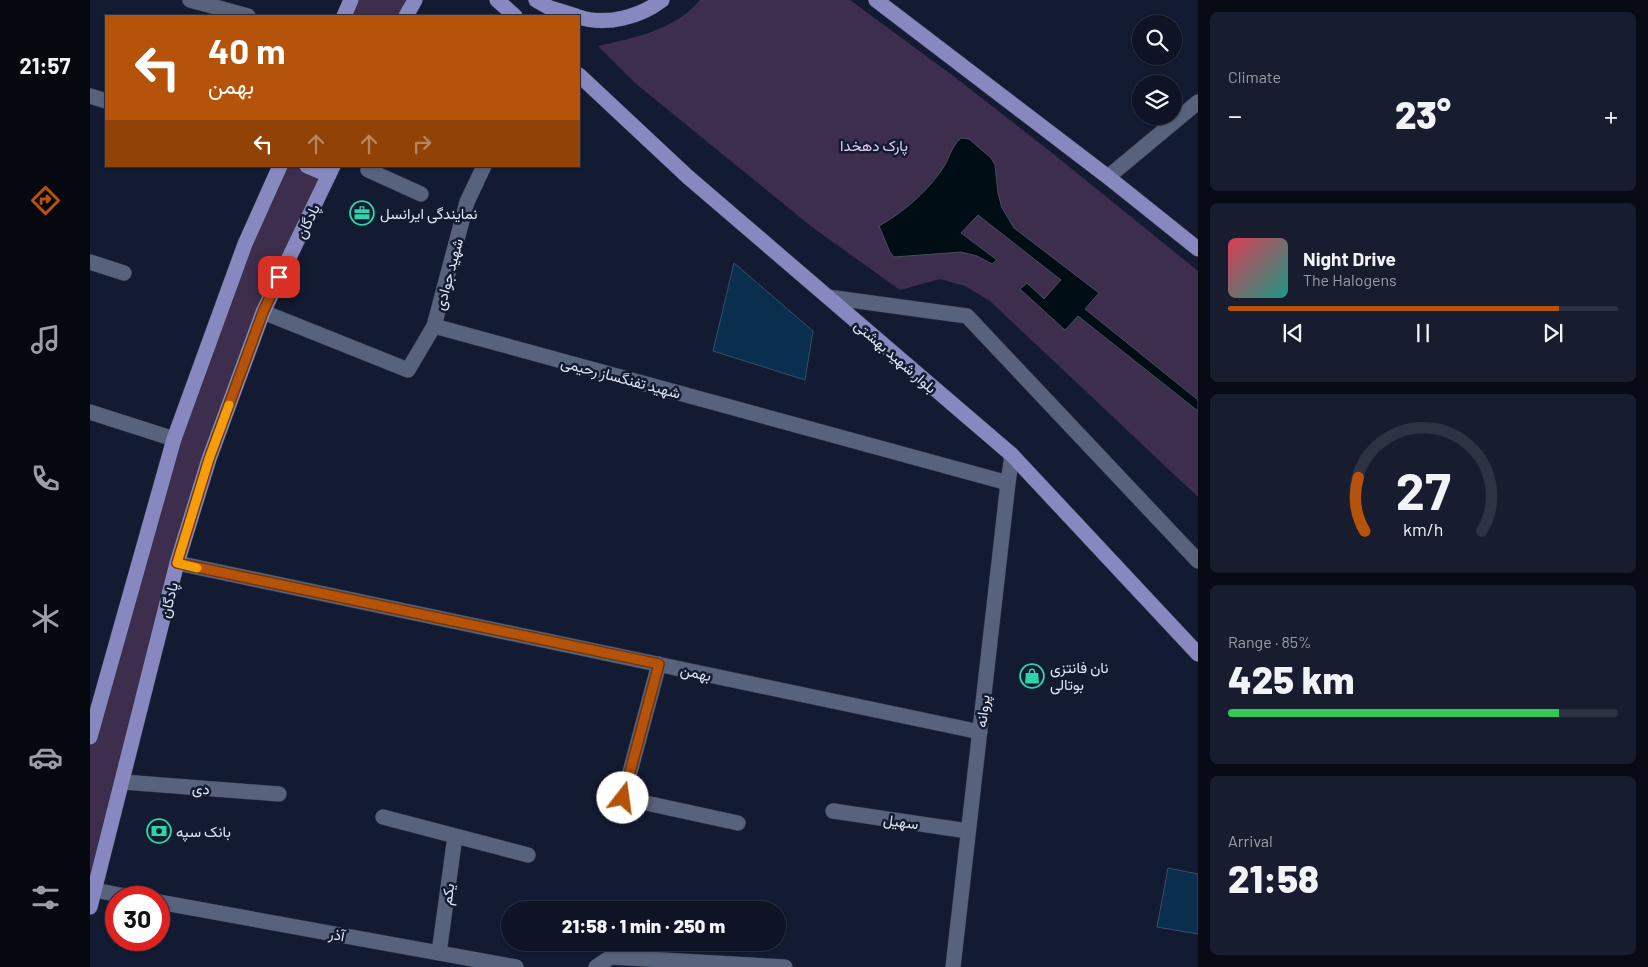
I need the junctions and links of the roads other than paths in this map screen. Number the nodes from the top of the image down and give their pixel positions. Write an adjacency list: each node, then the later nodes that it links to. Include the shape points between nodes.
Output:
1 (190, 0): 8 (street)
2 (350, 0): 9 (main road)
3 (415, 0): 10 (main road)
4 (498, 0): 11 (main road)
5 (536, 0): 12 (main road)
6 (662, 0): 13 (main road, via 630,18 590,21)
7 (876, 0): 23 (main road)
8 (244, 15)
9 (344, 15)
10 (407, 15)
11 (514, 15)
12 (572, 15)
13 (580, 18)
14 (580, 76): 28 (main road, بلوار شهید بهشتی, via 688,177)
15 (90, 96): 16 (street)
16 (105, 101)
17 (1198, 102): 23 (street)
18 (280, 167): 32 (main road, via 245,244)
19 (313, 167): 21 (main road)
20 (484, 167): 30 (street, شهید جوادی, via 467,202)
21 (331, 170): 29 (main road, پادگان)
22 (368, 170): 24 (street)
23 (1108, 177): 25 (main road)
24 (421, 194)
25 (1198, 249)
26 (90, 262): 27 (street)
27 (124, 274)
28 (828, 298): 33 (main road, بلوار شهید بهشتی); 35 (street, via 966,316)
29 (263, 312): 30 (street, via 408,370); 36 (main road, پادگان, via 209,459)
30 (434, 326): 34 (street, شهید تفنگساز رحیمی)
31 (90, 412): 32 (street)
32 (174, 439): 39 (main road)
33 (1012, 455): 34 (street, پروانه); 37 (main road, بلوار شهید بهشتی)
34 (1008, 483): 40 (street, پروانه)
35 (1198, 561)
36 (177, 563): 38 (street, بهمن); 42 (main road, پادگان)
37 (1198, 654)
38 (659, 664): 40 (street, بهمن); 46 (street, via 623,798)
39 (92, 719): 41 (main road)
40 (980, 732): 47 (street, پروانه)
41 (90, 737)
42 (123, 782): 43 (street, دی); 50 (main road, پادگان)
43 (279, 794)
44 (833, 811): 47 (street, سهیل)
45 (383, 817): 48 (street)
46 (738, 823)
47 (968, 831): 58 (street, پروانه)
48 (455, 836): 49 (street); 54 (street, یکم)
49 (528, 855)
50 (94, 890): 51 (street); 53 (main road, پادگان)
51 (105, 892)
52 (170, 904): 54 (street, آذر)
53 (90, 906)
54 (439, 953): 55 (street, آذر)
55 (516, 967)
56 (596, 967): 57 (street, via 611,957)
57 (785, 967)
58 (953, 967)

